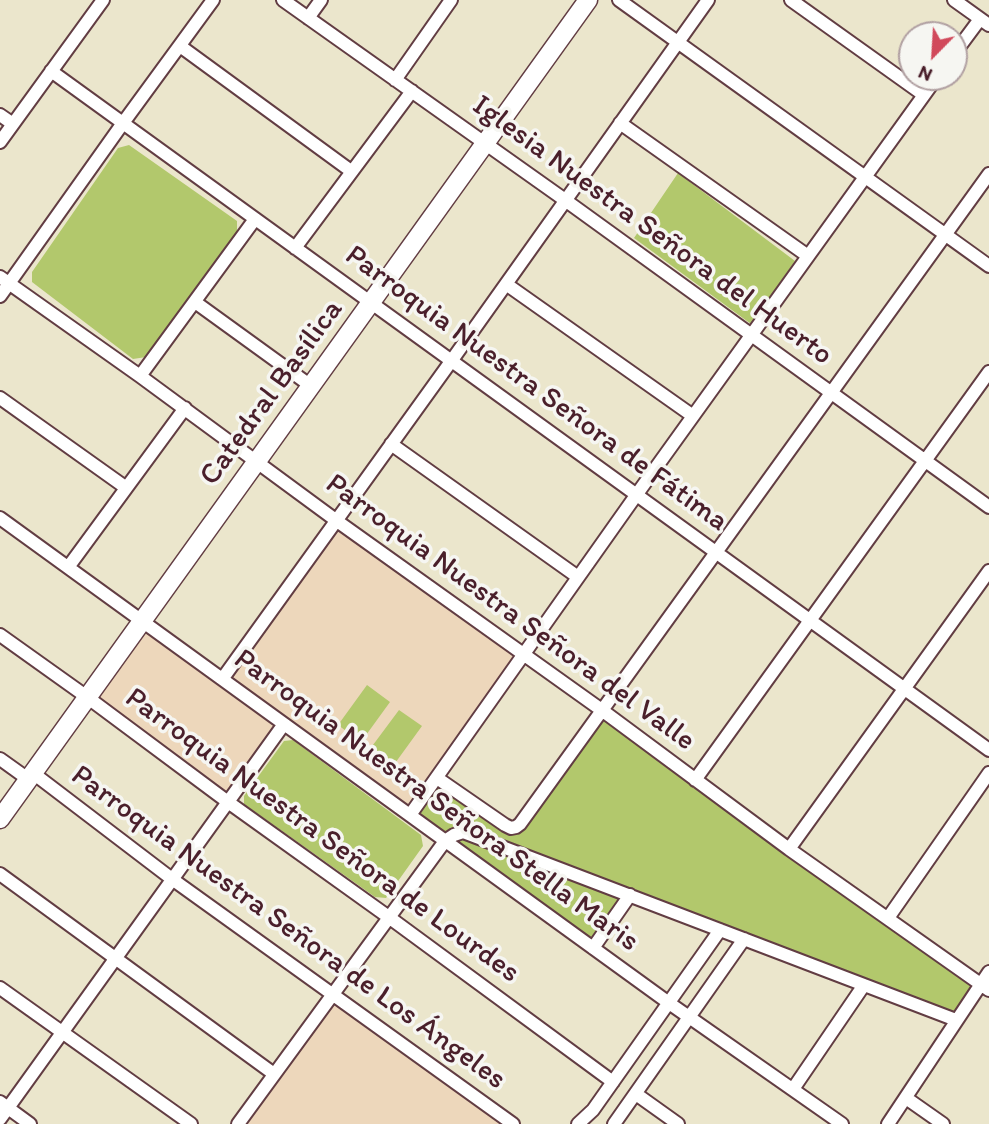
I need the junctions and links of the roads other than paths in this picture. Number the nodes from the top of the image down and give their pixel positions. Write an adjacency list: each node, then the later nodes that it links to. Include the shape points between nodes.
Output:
1 (103, 0): 16 (street)
2 (213, 0): 15 (street)
3 (284, 0): 11 (street, Iglesia Nuestra Señora del Huerto)
4 (321, 0): 11 (street)
5 (451, 0): 17 (street)
6 (588, 0): 26 (main road, Catedral Basílica)
7 (619, 0): 14 (street)
8 (708, 0): 14 (street)
9 (791, 0): 20 (street)
10 (954, 0): 12 (street)
11 (308, 18): 17 (street, Iglesia Nuestra Señora del Huerto)
12 (984, 22): 13 (street)
13 (968, 39)
14 (678, 42): 23 (street); 29 (street)
15 (180, 46): 22 (street); 27 (street)
16 (51, 71): 22 (street, Parroquia Nuestra Señora de Fátima); 24 (street)
17 (395, 80): 18 (street, Iglesia Nuestra Señora del Huerto)
18 (412, 91): 26 (street, Iglesia Nuestra Señora del Huerto); 27 (street)
19 (927, 91): 20 (street)
20 (924, 95): 29 (street)
21 (0, 116): 24 (street)
22 (123, 123): 31 (street, Parroquia Nuestra Señora de Fátima); 36 (street)
23 (620, 123): 30 (street); 34 (street)
24 (13, 124): 25 (street)
25 (0, 142)
26 (486, 143): 30 (street, Iglesia Nuestra Señora del Huerto); 40 (main road, Catedral Basílica)
27 (351, 171): 33 (street)
28 (989, 174): 32 (street)
29 (866, 177): 32 (street); 34 (street)
30 (565, 200): 37 (street); 41 (street, Iglesia Nuestra Señora del Huerto)
31 (254, 219): 33 (street, Parroquia Nuestra Señora de Fátima); 39 (street)
32 (944, 235): 35 (street); 46 (street)
33 (295, 248): 40 (street, Parroquia Nuestra Señora de Fátima)
34 (808, 256): 41 (street)
35 (989, 266)
36 (5, 280): 38 (street); 44 (street, Parroquia Nuestra Señora del Valle)
37 (506, 284): 42 (street); 49 (street)
38 (0, 296)
39 (195, 302): 44 (street); 45 (street)
40 (372, 302): 42 (street, Parroquia Nuestra Señora de Fátima); 45 (main road, Catedral Basílica)
41 (752, 335): 46 (street, Iglesia Nuestra Señora del Huerto); 49 (street)
42 (452, 360): 50 (street); 54 (street, Parroquia Nuestra Señora de Fátima)
43 (989, 372): 52 (street)
44 (140, 376): 48 (street, Parroquia Nuestra Señora del Valle)
45 (311, 386): 51 (main road, Catedral Basílica)
46 (832, 393): 52 (street, Iglesia Nuestra Señora del Huerto); 58 (street)
47 (0, 398): 53 (street)
48 (185, 408): 51 (street, Parroquia Nuestra Señora del Valle); 53 (street)
49 (693, 416): 54 (street)
50 (391, 444): 57 (street); 61 (street)
51 (257, 461): 57 (street, Parroquia Nuestra Señora del Valle); 62 (main road, Catedral Basílica)
52 (925, 461): 55 (street, Iglesia Nuestra Señora del Huerto); 63 (street)
53 (125, 487): 59 (street)
54 (637, 494): 58 (street, Parroquia Nuestra Señora de Fátima); 61 (street)
55 (989, 507)
56 (0, 518): 59 (street, Parroquia Nuestra Señora Stella Maris)
57 (337, 521): 65 (street, Parroquia Nuestra Señora del Valle); 66 (street)
58 (717, 553): 63 (street, Parroquia Nuestra Señora de Fátima); 69 (street)
59 (69, 566): 62 (street, Parroquia Nuestra Señora Stella Maris)
60 (989, 571): 67 (street)
61 (578, 577): 65 (street)
62 (144, 620): 66 (street, Parroquia Nuestra Señora Stella Maris); 68 (main road, Catedral Basílica)
63 (811, 621): 67 (street, Parroquia Nuestra Señora de Fátima); 76 (street)
64 (0, 635): 68 (street, Parroquia Nuestra Señora de Lourdes)
65 (523, 654): 69 (street, Parroquia Nuestra Señora del Valle); 75 (street)
66 (223, 678): 70 (street, Parroquia Nuestra Señora Stella Maris)
67 (904, 688): 71 (street, Parroquia Nuestra Señora de Fátima); 81 (street)
68 (87, 697): 74 (main road, Catedral Basílica); 77 (street, Parroquia Nuestra Señora de Lourdes)
69 (603, 710): 75 (street, via 516,827 505,825); 76 (street, Parroquia Nuestra Señora del Valle)
70 (284, 724): 77 (street); 78 (street, Parroquia Nuestra Señora Stella Maris)
71 (989, 750)
72 (0, 759): 74 (street, Parroquia Nuestra Señora de Los Ángeles)
73 (989, 773): 86 (street)
74 (30, 776): 79 (main road, Catedral Basílica); 83 (street, Parroquia Nuestra Señora de Los Ángeles)
75 (437, 778): 78 (street)
76 (695, 780): 81 (street, Parroquia Nuestra Señora del Valle)
77 (228, 802): 83 (street); 85 (street, Parroquia Nuestra Señora de Lourdes)
78 (410, 815): 80 (street, Parroquia Nuestra Señora Stella Maris)
79 (0, 819)
80 (445, 841): 84 (street, via 463,832); 85 (street); 89 (street, Parroquia Nuestra Señora Stella Maris)
81 (789, 849): 86 (street, Parroquia Nuestra Señora del Valle)
82 (0, 874): 90 (street)
83 (172, 879): 90 (street); 95 (street, Parroquia Nuestra Señora de Los Ángeles)
84 (629, 895): 87 (street); 89 (street)
85 (390, 918): 95 (street); 101 (street, Parroquia Nuestra Señora de Lourdes)
86 (888, 918): 93 (street, Parroquia Nuestra Señora del Valle)
87 (720, 930): 88 (street); 96 (street)
88 (744, 939): 92 (street); 97 (street)
89 (593, 948): 96 (street, Parroquia Nuestra Señora Stella Maris)
90 (116, 957): 99 (street); 100 (street)
91 (989, 972): 93 (street)
92 (864, 985): 98 (street); 102 (street)
93 (985, 987): 98 (street)
94 (0, 988): 99 (street)
95 (333, 994): 100 (street); 110 (street, Parroquia Nuestra Señora de Los Ángeles)
96 (669, 1003): 97 (street, Parroquia Nuestra Señora Stella Maris); 101 (street)
97 (689, 1017): 102 (street, Parroquia Nuestra Señora Stella Maris); 103 (street)
98 (956, 1020): 104 (street)
99 (62, 1032): 105 (street); 108 (street)
100 (274, 1074): 109 (street)
101 (613, 1082): 106 (street)
102 (793, 1089): 113 (street, Parroquia Nuestra Señora Stella Maris)
103 (636, 1094): 111 (street); 112 (street)
104 (906, 1098): 114 (street); 115 (street)
105 (3, 1109): 107 (street)
106 (584, 1123)
107 (30, 1124)
108 (191, 1124)
109 (238, 1124)
110 (513, 1124)
111 (614, 1124)
112 (678, 1124)
113 (842, 1124)
114 (888, 1124)
115 (943, 1124)

